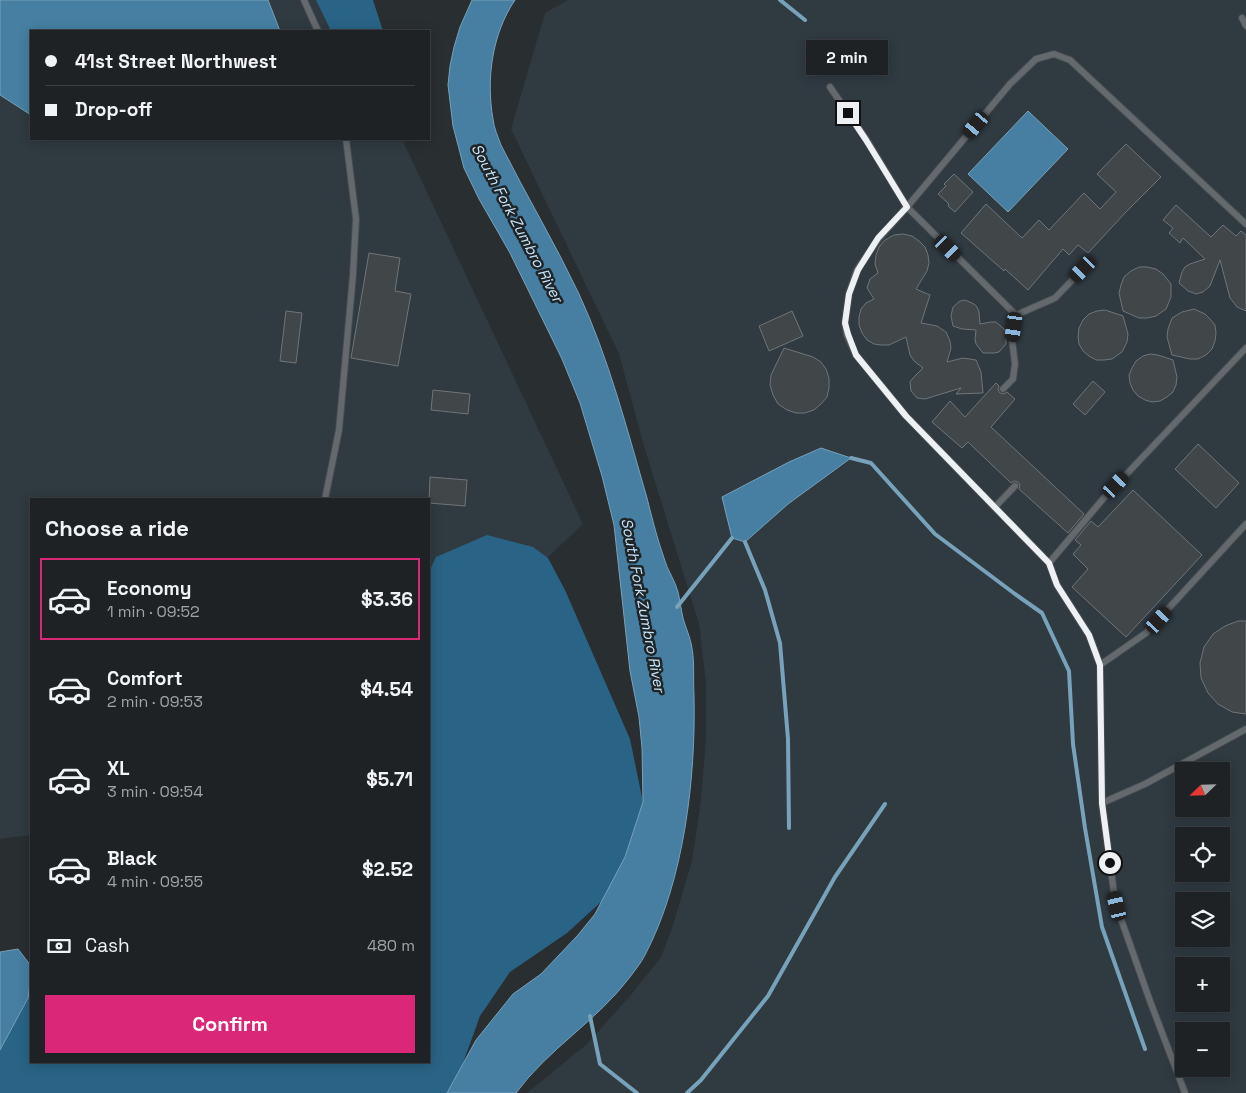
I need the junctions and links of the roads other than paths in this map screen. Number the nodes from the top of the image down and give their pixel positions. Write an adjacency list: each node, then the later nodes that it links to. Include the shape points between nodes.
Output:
1 (304, 0): 4 (lane)
2 (1242, 18): 3 (lane)
3 (1246, 26)
4 (318, 30)
5 (830, 87): 7 (lane)
6 (346, 140): 14 (lane, via 356,218 353,275 339,430)
7 (907, 207): 8 (lane, via 1010,84 1036,59 1054,54 1070,60); 10 (lane); 15 (lane, via 878,238 858,270 849,294 845,323 848,334 856,355 906,416)
8 (1246, 224)
9 (1083, 269): 10 (lane, via 1055,298)
10 (1016, 315): 12 (lane, via 1012,340 1015,364 1012,379)
11 (1246, 348): 17 (lane, via 1103,499)
12 (1003, 389)
13 (1015, 486): 15 (lane)
14 (325, 498)
15 (995, 507): 17 (lane)
16 (1246, 524): 18 (lane, via 1146,633)
17 (1049, 563): 18 (lane, via 1057,585 1089,635)
18 (1100, 665): 20 (lane)
19 (1246, 730): 20 (lane)
20 (1102, 803): 21 (lane, via 1121,919)
21 (1185, 1093)

